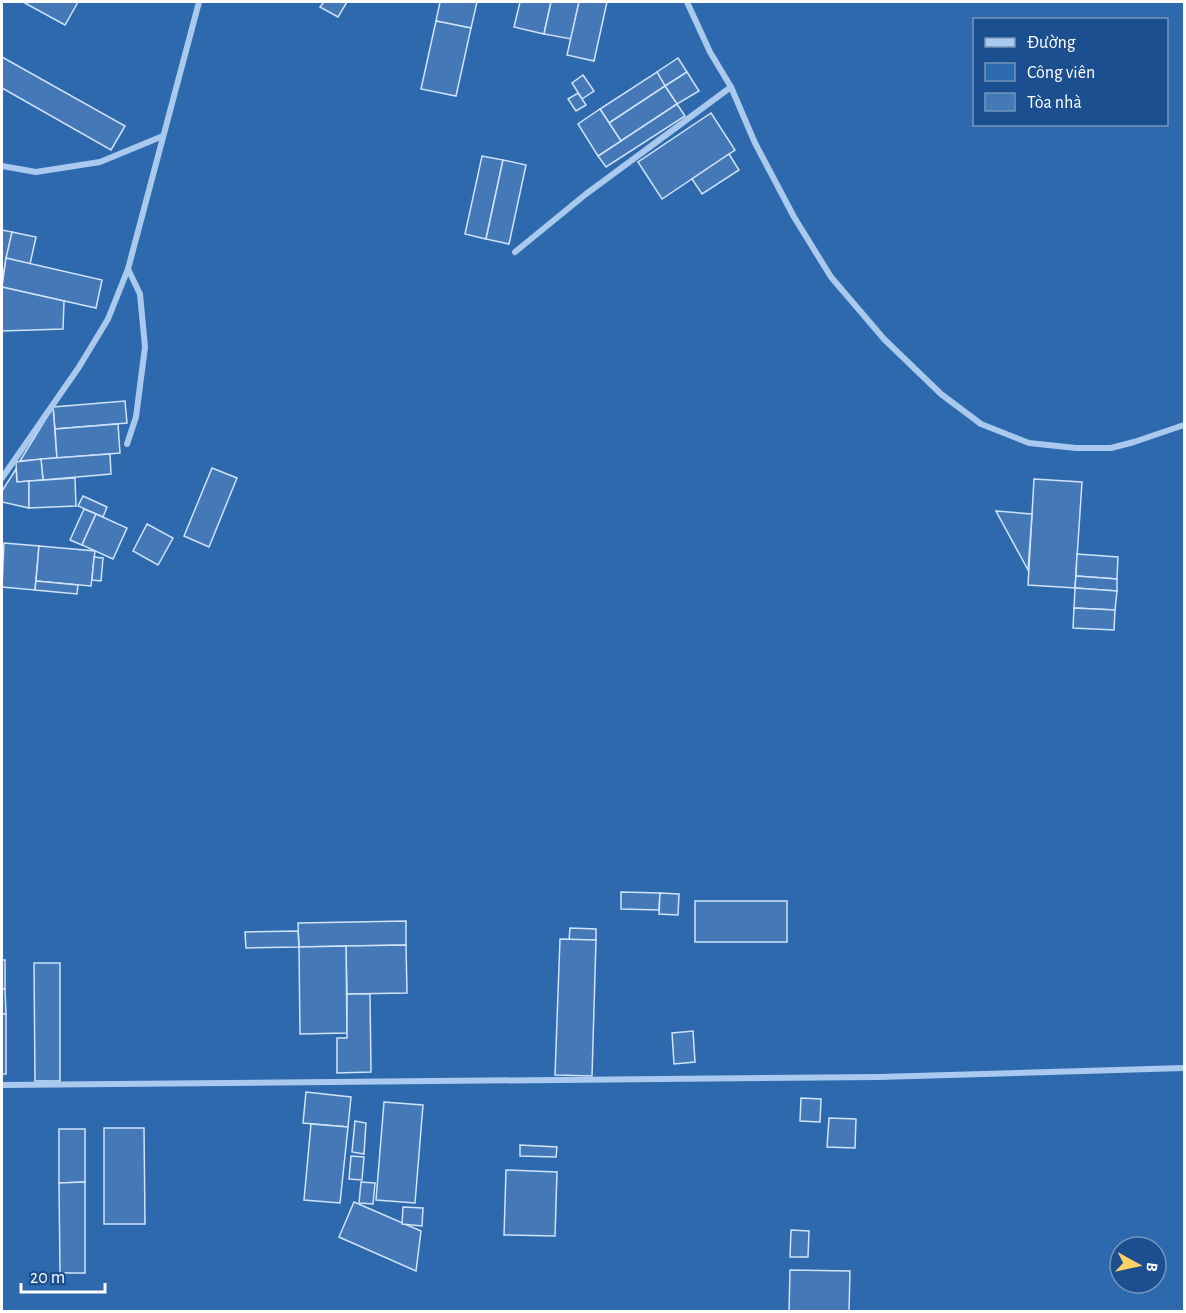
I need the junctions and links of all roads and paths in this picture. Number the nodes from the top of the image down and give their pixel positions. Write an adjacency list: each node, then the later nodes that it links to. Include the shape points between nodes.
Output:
1 (199, 2): 4 (street)
2 (687, 2): 3 (street)
3 (731, 87): 6 (street); 8 (street, via 754,144 831,277 884,339 941,394 981,424 1029,443 1076,448 1111,448)
4 (163, 136): 5 (street, via 100,162 36,172); 7 (street)
5 (2, 166)
6 (515, 252)
7 (128, 270): 9 (street, via 140,294 145,347 136,417); 10 (street, via 108,320)
8 (1185, 425)
9 (127, 444)
10 (2, 478)
11 (1185, 1068): 12 (street, via 879,1077)
12 (2, 1085)

